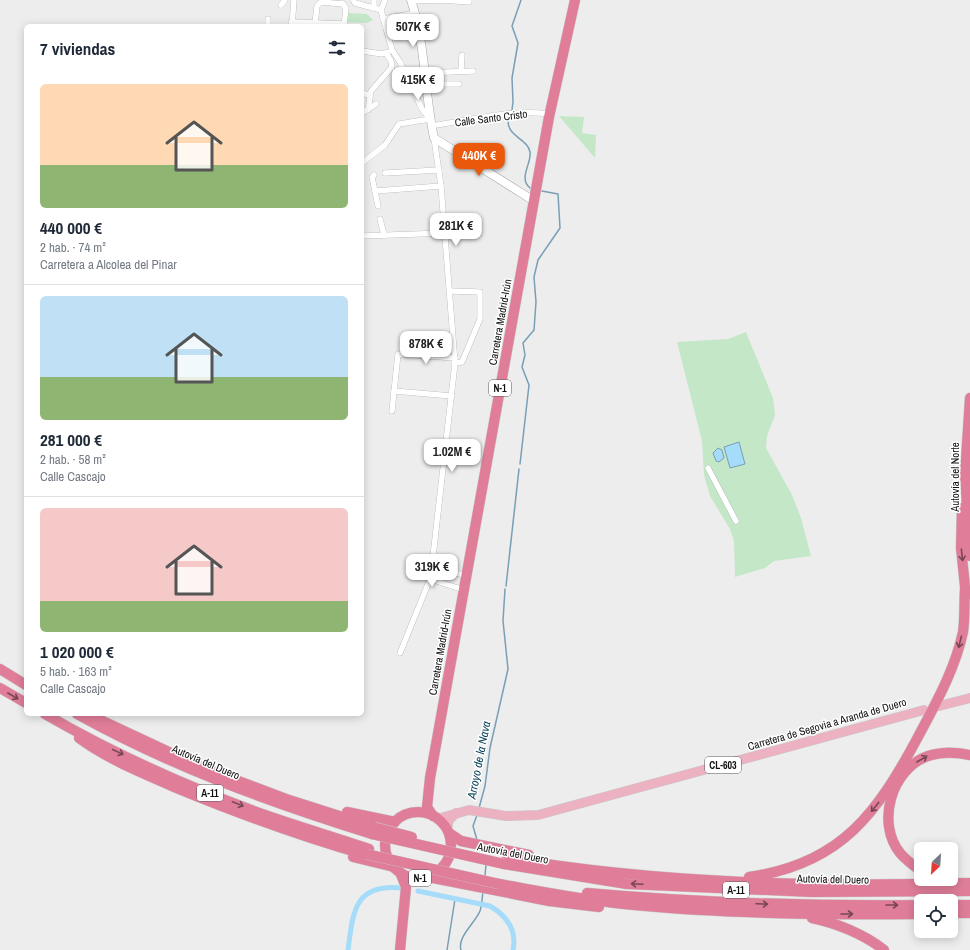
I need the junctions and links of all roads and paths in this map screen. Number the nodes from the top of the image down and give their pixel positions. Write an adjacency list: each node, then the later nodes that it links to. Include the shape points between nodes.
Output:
1 (285, 0): 12 (street, via 283,7)
2 (294, 0): 12 (street)
3 (353, 0): 13 (street)
4 (374, 0): 13 (street)
5 (385, 0): 14 (street)
6 (412, 0): 7 (street); 15 (main road)
7 (431, 0): 8 (street)
8 (469, 0)
9 (575, 0): 36 (highway, Carretera Madrid-Irún / N-1)
10 (325, 1): 11 (street); 20 (street, via 317,6)
11 (343, 2): 21 (street, via 346,8)
12 (293, 8): 19 (street)
13 (374, 8): 14 (street)
14 (381, 10): 17 (street)
15 (417, 17): 17 (street); 28 (main road)
16 (268, 18): 18 (street)
17 (383, 19): 22 (street)
18 (268, 24)
19 (292, 24): 20 (street)
20 (315, 24)
21 (342, 24)
22 (392, 50): 24 (street); 37 (street)
23 (364, 52): 24 (street)
24 (386, 53): 32 (street, via 392,67)
25 (462, 55): 26 (street)
26 (461, 70): 27 (street); 28 (street)
27 (473, 71)
28 (426, 73): 29 (main road)
29 (427, 84): 30 (street); 37 (main road)
30 (459, 84)
31 (364, 94): 32 (street)
32 (369, 95): 34 (street)
33 (376, 104): 34 (street)
34 (368, 110): 35 (street)
35 (364, 112)
36 (550, 114): 37 (street, Calle Santo Cristo, via 512,113); 45 (highway, Carretera Madrid-Irún / N-1)
37 (431, 122): 38 (main road); 39 (street, Calle Santo Cristo, via 399,124 385,145)
38 (434, 138): 40 (street); 45 (main road)
39 (364, 162)
40 (439, 170): 41 (street); 43 (street)
41 (385, 173)
42 (374, 175): 44 (street, via 372,177)
43 (441, 186): 44 (street); 48 (street)
44 (375, 191): 46 (street)
45 (534, 201): 62 (highway, Carretera Madrid-Irún / N-1)
46 (378, 206)
47 (380, 219): 49 (street)
48 (445, 233): 49 (street); 51 (street)
49 (384, 235): 50 (street)
50 (364, 236)
51 (451, 291): 52 (street); 52 (street, via 480,292 480,319 462,362)
52 (455, 360): 53 (street, via 398,354); 54 (street)
53 (394, 392): 54 (street); 56 (street)
54 (452, 396): 61 (street)
55 (970, 398): 58 (highway, Autovía del Norte)
56 (392, 411)
57 (708, 468): 59 (street)
58 (965, 474): 60 (highway, Autovía del Norte); 65 (highway, one-way to 65, via 960,523)
59 (736, 521)
60 (970, 556)
61 (432, 565): 62 (street); 63 (street)
62 (466, 576): 64 (highway, Carretera Madrid-Irún / N-1)
63 (430, 579): 64 (street); 67 (street)
64 (464, 590): 81 (highway, Carretera Madrid-Irún / N-1)
65 (965, 590): 66 (highway); 94 (highway, one-way to 94, via 963,631 947,681 893,782 861,824 832,847 803,864 772,874)
66 (970, 616)
67 (400, 653)
68 (0, 669): 69 (highway)
69 (24, 684)
70 (0, 688): 72 (highway, one-way to 72)
71 (970, 698): 73 (main road)
72 (24, 702)
73 (939, 706)
74 (924, 710): 82 (main road, Carretera de Segovia a Aranda de Duero / CL-603, via 555,811 522,817 469,810)
75 (81, 716): 86 (highway, Autovía del Duero / A-11, via 121,738 195,771 285,807)
76 (91, 716): 79 (highway)
77 (52, 718): 80 (highway, via 92,748); 88 (highway, A-11, one-way to 88, via 190,785 264,815)
78 (970, 755): 90 (highway, one-way to 78, via 900,853 890,833 887,815 891,797 900,779 910,766 928,756 953,751)
79 (193, 762): 85 (highway, via 222,769 338,810); 86 (highway)
80 (157, 779): 88 (highway, via 250,818 302,836); 91 (highway, via 182,797 250,824)
81 (428, 790): 83 (highway, Carretera Madrid-Irún / N-1, via 422,806); 84 (highway, Carretera Madrid-Irún / N-1, via 427,807)
82 (456, 812): 84 (main road, Carretera de Segovia a Aranda de Duero / CL-603); 87 (main road, via 449,820)
83 (416, 813): 84 (highway); 85 (highway, via 402,817)
84 (435, 817): 87 (highway, N-1)
85 (396, 822): 91 (highway, N-1, via 386,839 386,849)
86 (373, 831): 89 (highway, Autovía del Duero / A-11, bridge)
87 (448, 831): 92 (highway, via 461,841); 93 (highway, N-1, via 451,844 448,859 438,872)
88 (367, 851): 97 (highway, A-11)
89 (505, 861): 92 (highway); 98 (highway, Autovía del Duero / A-11, one-way to 89, via 812,892 627,884)
90 (914, 865)
91 (397, 870): 93 (highway, N-1, via 406,876); 106 (highway, N-1, via 406,887)
92 (647, 876): 94 (highway)
93 (424, 877): 97 (highway, via 468,885); 106 (highway, N-1, via 412,888)
94 (707, 880): 96 (highway, via 829,884)
95 (958, 882): 96 (highway)
96 (970, 883)
97 (497, 884): 99 (highway, A-11, one-way to 99, via 693,902 799,906); 104 (highway, via 633,905)
98 (970, 891)
99 (914, 905)
100 (958, 905): 101 (highway)
101 (970, 905)
102 (958, 913): 103 (highway)
103 (970, 913)
104 (794, 914): 105 (highway, one-way to 105); 108 (highway, via 836,925)
105 (914, 914)
106 (403, 923): 107 (highway, N-1)
107 (400, 950)
108 (884, 950)

